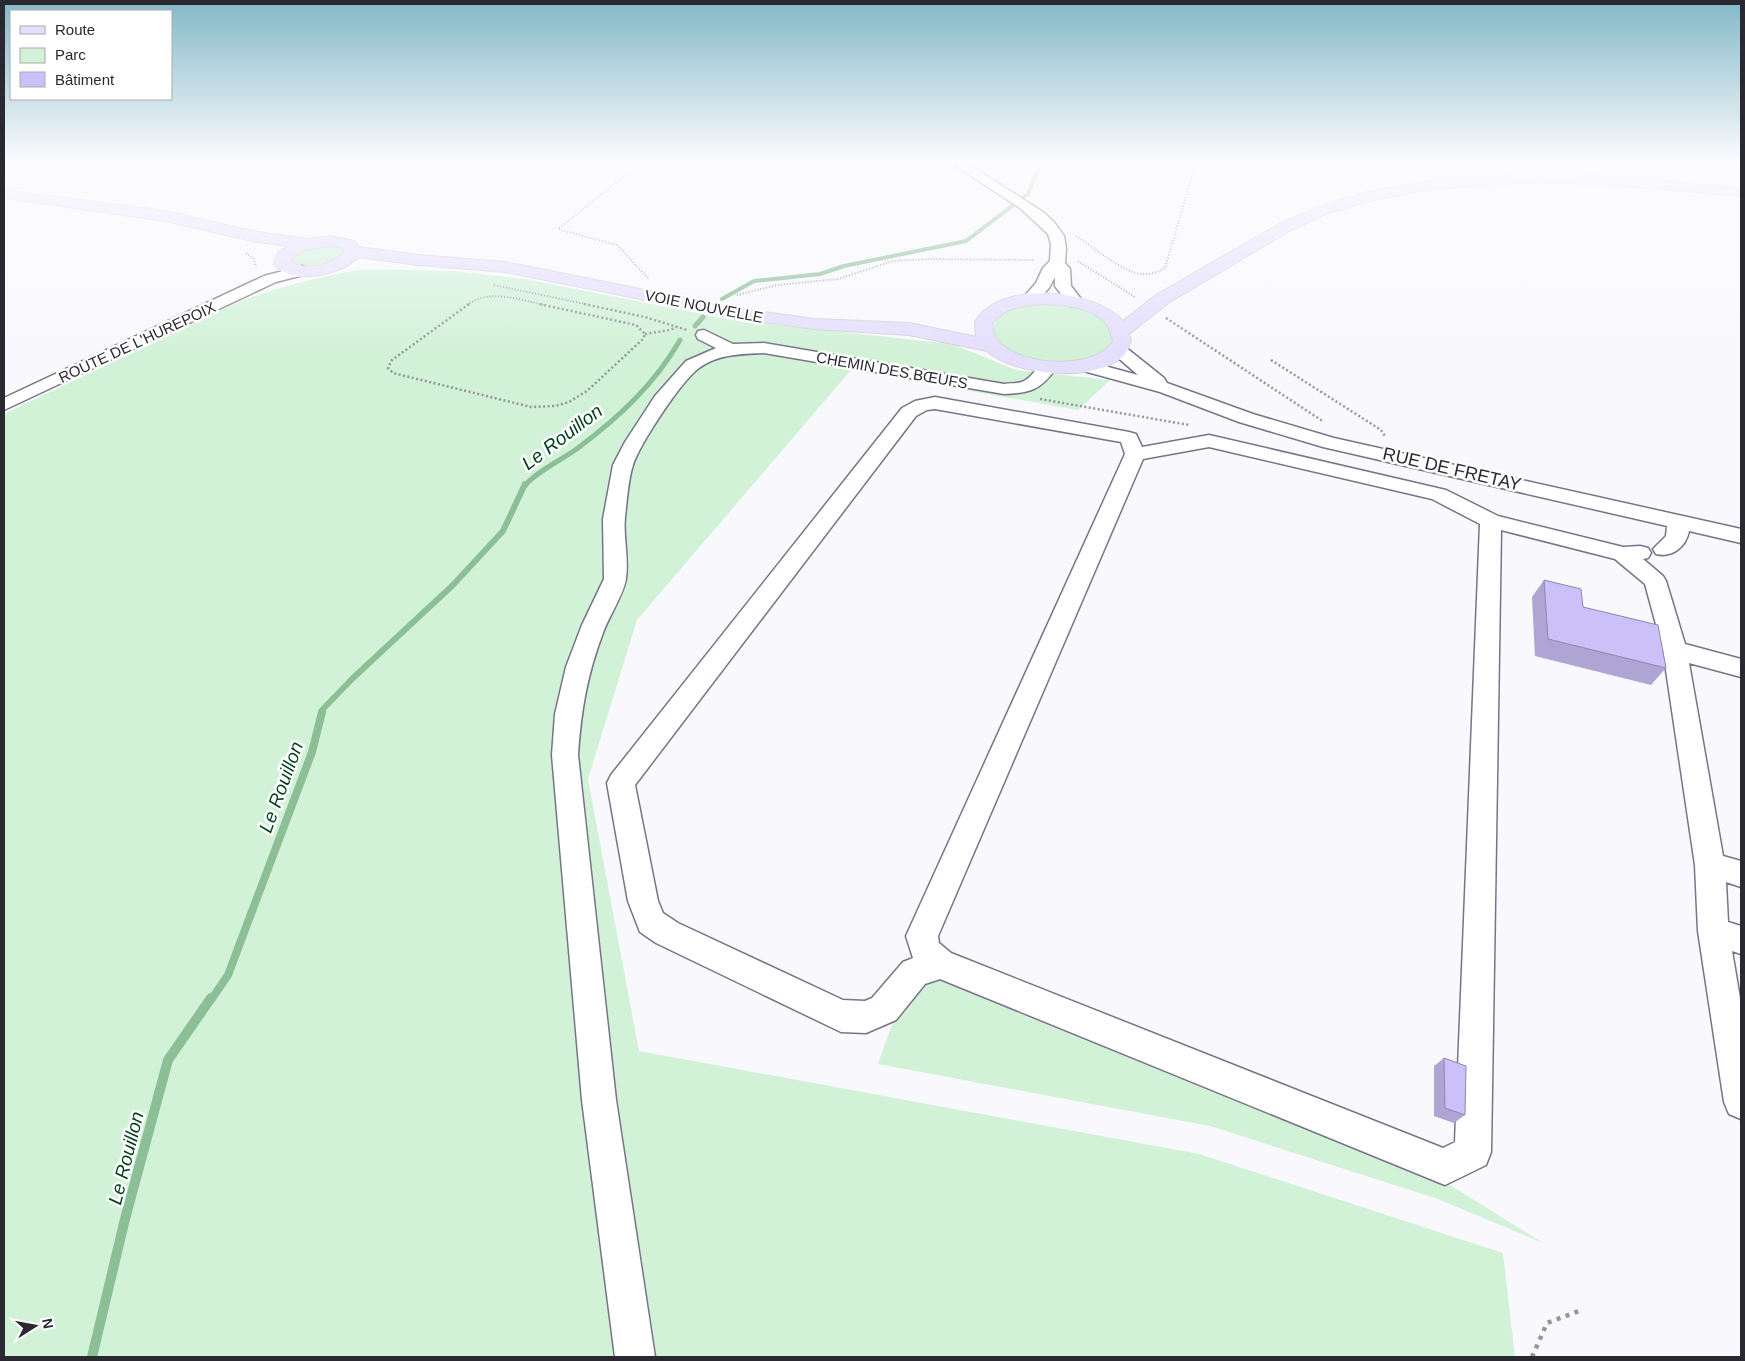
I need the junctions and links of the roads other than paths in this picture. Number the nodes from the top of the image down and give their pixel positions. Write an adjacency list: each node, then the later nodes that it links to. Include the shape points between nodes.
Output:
1 (212, 226): 4 (main road)
2 (1050, 226): 9 (street, via 1056,233)
3 (1291, 226): 15 (main road)
4 (257, 237): 5 (main road); 7 (main road, via 259,242 275,248)
5 (308, 244): 6 (main road, VOIE NOUVELLE, via 340,242 353,247); 7 (main road, via 290,251)
6 (354, 251): 8 (main road, VOIE NOUVELLE); 10 (main road, via 352,256)
7 (283, 260): 11 (main road, via 289,269); 12 (street)
8 (418, 260): 10 (main road, VOIE NOUVELLE); 17 (main road, VOIE NOUVELLE, via 505,267 772,319)
9 (1057, 263): 13 (street, via 1050,268 1043,285); 14 (street, via 1062,269 1064,286)
10 (337, 265): 11 (main road, VOIE NOUVELLE)
11 (302, 271): 12 (street)
12 (270, 279): 26 (street, ROUTE DE L'HUREPOIX)
13 (1029, 300): 14 (main road, via 1060,300); 16 (main road, via 995,310)
14 (1084, 305): 15 (main road); 18 (main road, via 1105,314)
15 (1162, 307): 18 (main road)
16 (986, 320): 17 (main road); 20 (main road, via 982,328)
17 (909, 329): 20 (main road, VOIE NOUVELLE)
18 (1121, 331): 22 (main road, via 1123,341)
19 (704, 335): 21 (street)
20 (991, 346): 24 (main road, VOIE NOUVELLE, via 1014,360)
21 (730, 350): 24 (street, CHEMIN DES BŒUFS, via 745,347 786,351 1004,389 1030,386); 39 (street, CHEMIN DES BŒUFS, via 708,356 685,372 662,400 623,465 614,519 615,579 578,667 568,714 565,755 598,1090)
22 (1118, 350): 23 (main road, VOIE NOUVELLE, via 1106,360); 25 (street, RUE DE FRETAY)
23 (1086, 366): 24 (main road, VOIE NOUVELLE); 25 (street, RUE DE FRETAY)
24 (1047, 368)
25 (1166, 388): 29 (street, RUE DE FRETAY, via 1246,418 1330,443)
26 (4, 405)
27 (1135, 454): 28 (street, via 1210,441 1439,494); 37 (street, via 922,936 923,949 929,958); 37 (street, via 1129,438 948,404 922,405 910,412 621,783 643,901 651,922 667,933 841,1016 866,1017 884,1010 914,973)
28 (1491, 521): 32 (street, via 1632,554 1655,581); 37 (street, via 1473,1152 1445,1168)
29 (1677, 521): 30 (street, RUE DE FRETAY); 31 (street, via 1680,531 1675,541)
30 (1741, 536)
31 (1664, 549)
32 (1675, 650): 33 (street); 34 (street)
33 (1741, 668)
34 (1710, 865): 35 (street); 36 (street)
35 (1741, 874)
36 (1727, 935): 38 (street)
37 (940, 964)
38 (1741, 1102)
39 (635, 1357)

